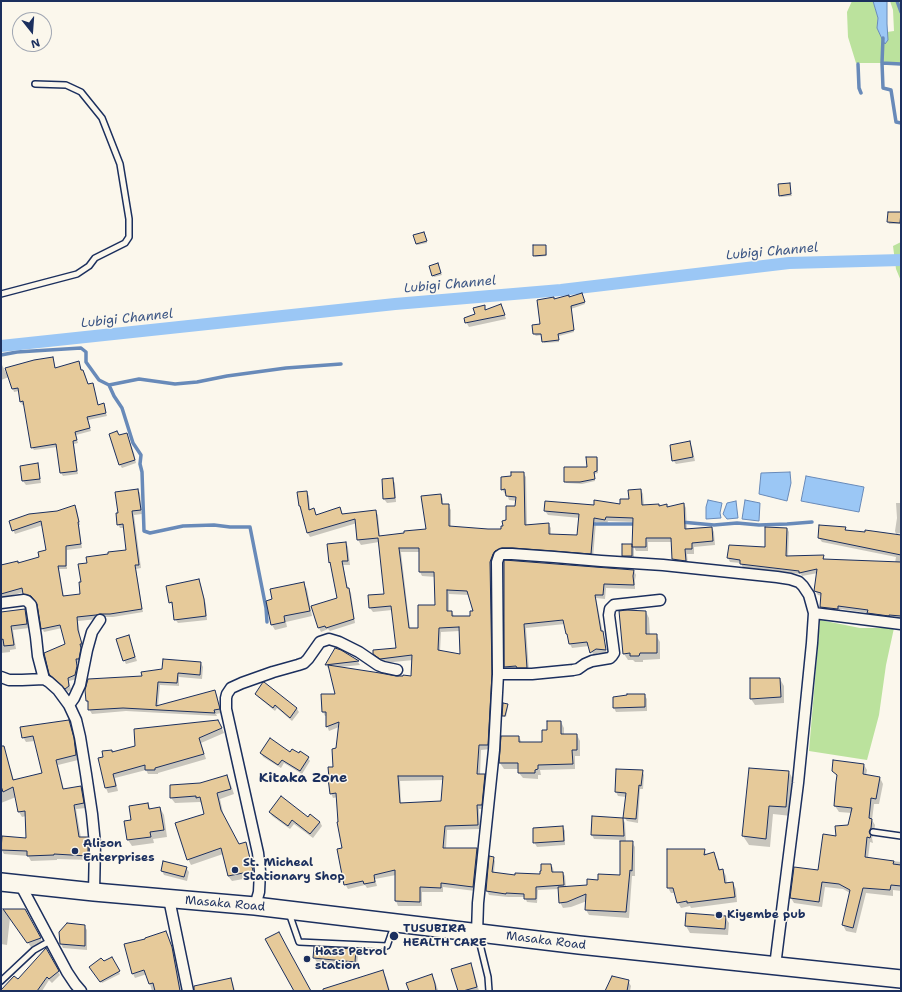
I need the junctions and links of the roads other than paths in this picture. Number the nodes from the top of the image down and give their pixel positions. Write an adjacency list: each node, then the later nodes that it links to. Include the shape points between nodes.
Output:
1 (35, 84): 2 (lane, via 66,85 81,92 102,118 120,164 129,219 129,237 125,243 96,258 77,274)
2 (1, 294)
3 (660, 600): 9 (street, via 614,605 610,608 614,652 610,658 592,661 573,670)
4 (1, 603): 11 (street, via 24,600 31,605)
5 (814, 612): 7 (street); 9 (street, via 806,589 799,582 790,579 663,564 502,554 497,558); 24 (street, via 798,783)
6 (100, 620): 12 (street, via 92,632 86,650 80,685)
7 (901, 624)
8 (397, 670): 19 (street, via 378,665 359,652 329,639 320,642 304,663 242,683 231,688 227,694 226,709 258,853 260,871)
9 (498, 674): 22 (street, via 494,750)
10 (1, 677): 11 (street, via 9,680)
11 (44, 679): 12 (street, via 58,690)
12 (69, 705): 17 (street, via 80,737 92,814 95,844)
13 (872, 832): 14 (lane)
14 (901, 836)
15 (1, 882): 16 (main road, Masaka Road)
16 (20, 884): 17 (main road, Masaka Road); 23 (street)
17 (94, 892): 18 (main road, Masaka Road)
18 (170, 899): 19 (main road, Masaka Road); 28 (street)
19 (255, 906): 20 (main road, Masaka Road)
20 (288, 910): 21 (main road, Masaka Road); 21 (lane, via 299,942 387,946)
21 (395, 923): 22 (main road, Masaka Road)
22 (477, 933): 24 (main road, Masaka Road); 29 (lane, via 488,976)
23 (50, 941): 26 (lane, via 34,950); 27 (street)
24 (775, 966): 25 (main road, Masaka Road)
25 (901, 979)
26 (1, 982)
27 (81, 991)
28 (188, 991)
29 (489, 991)

